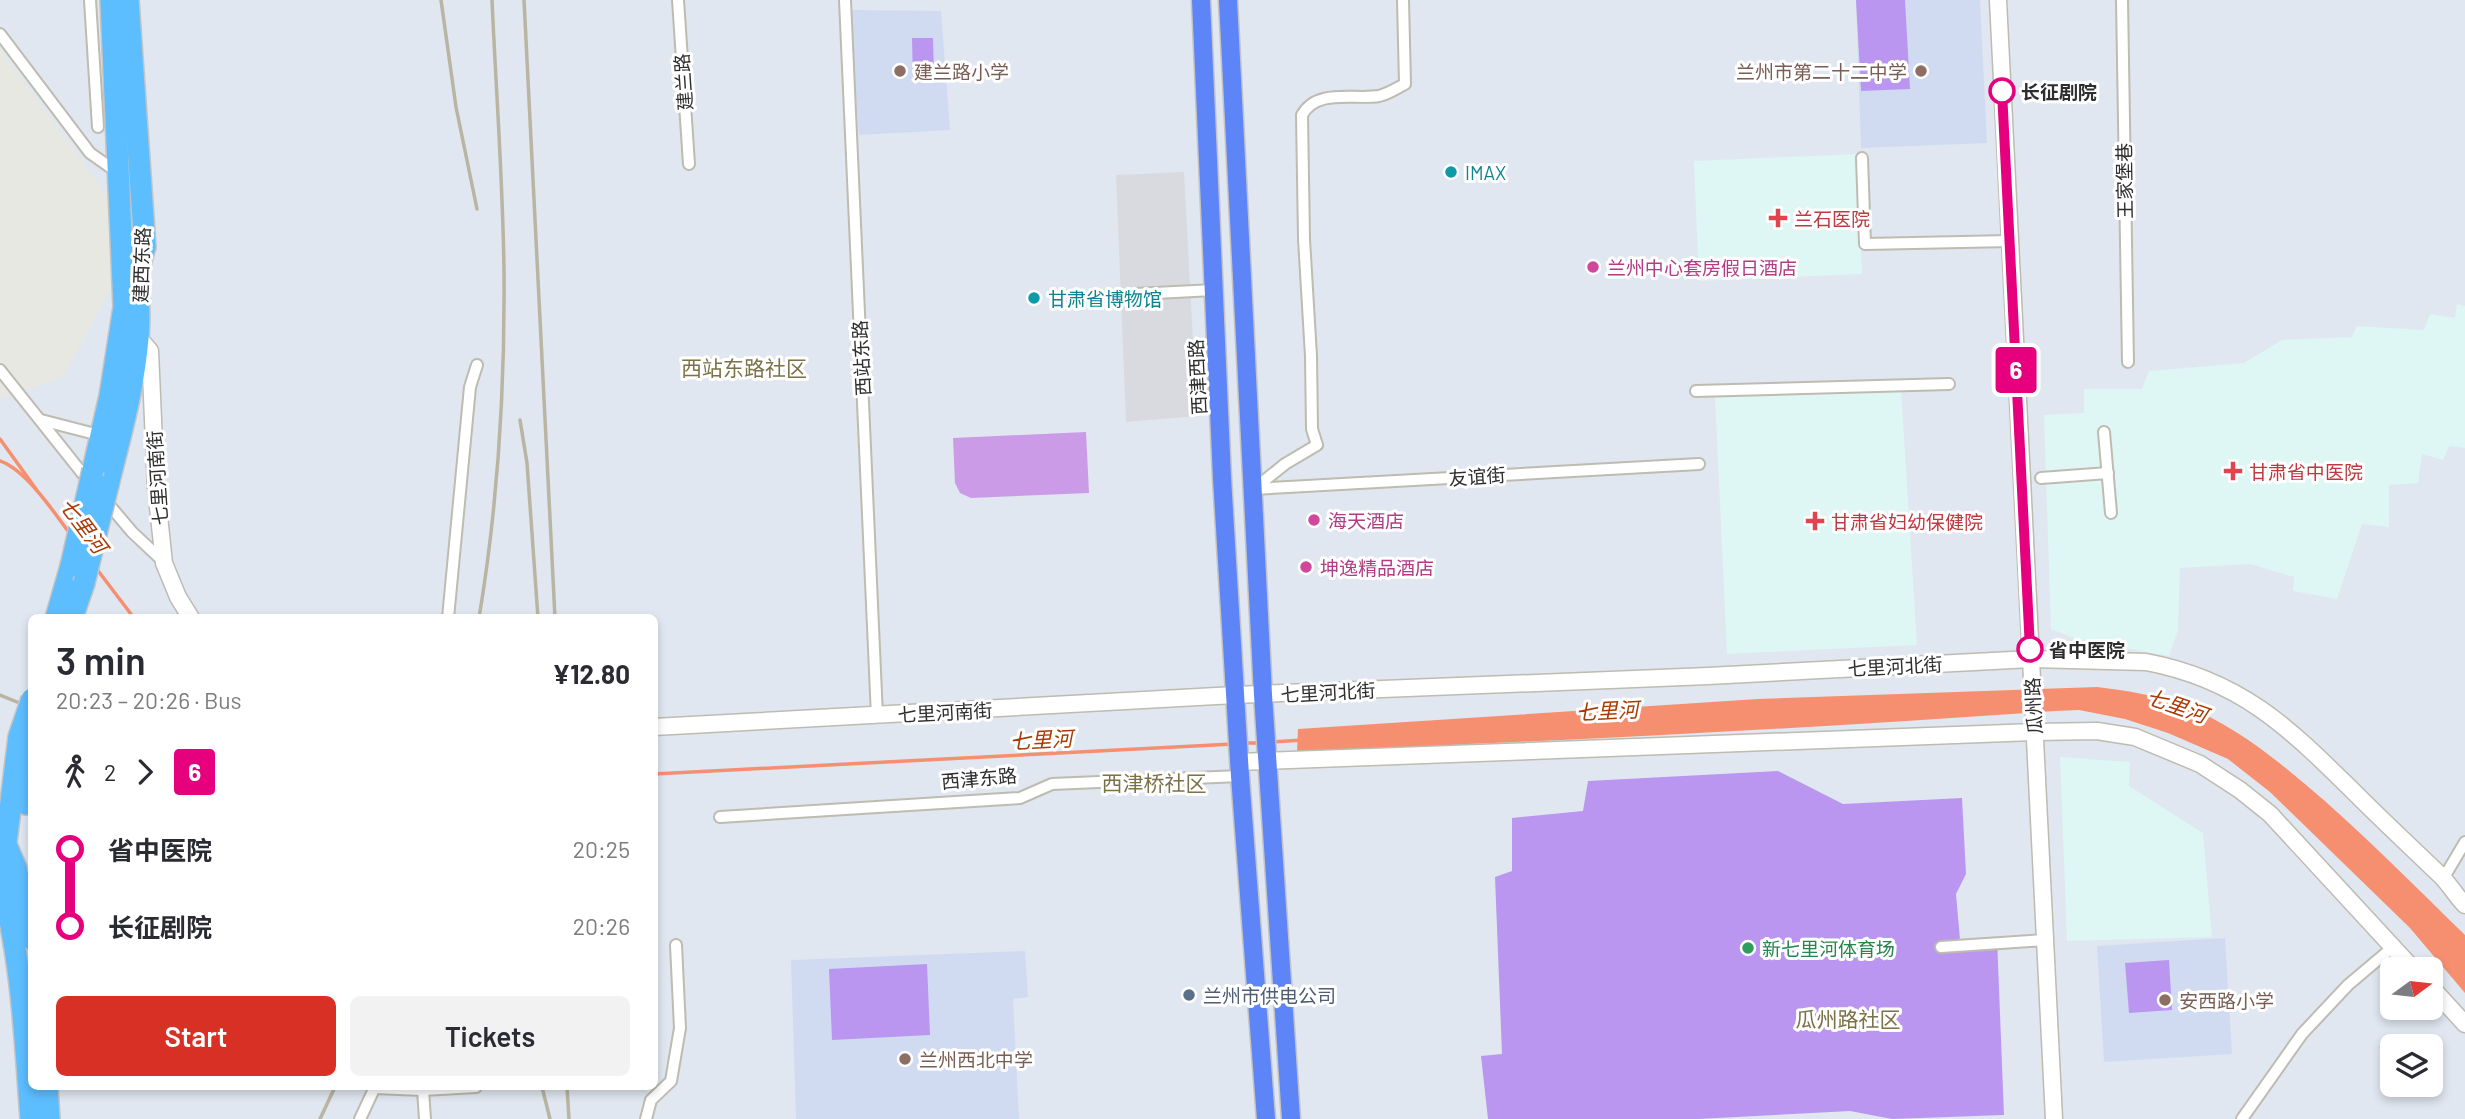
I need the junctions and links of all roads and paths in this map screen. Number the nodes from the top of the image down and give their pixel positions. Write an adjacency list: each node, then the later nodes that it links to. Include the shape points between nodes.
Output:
1 (90, 0): 12 (street)
2 (111, 0): 15 (highway, 建西东路)
3 (128, 0): 19 (highway, 建西东路, via 145,247 139,264)
4 (678, 0): 14 (street, 建兰路)
5 (845, 0): 44 (street, 西站东路)
6 (1201, 0): 17 (main road, 西津西路)
7 (1228, 0): 32 (main road)
8 (1403, 0): 32 (street, via 1405,84 1382,95 1318,99 1302,114 1311,429 1317,445)
9 (1997, 0): 16 (street, 瓜州路)
10 (2122, 0): 20 (street, 王家堡巷)
11 (0, 34): 15 (street, via 90,153)
12 (97, 127)
13 (1862, 158): 16 (street, via 1865,244)
14 (689, 164)
15 (119, 174): 27 (highway, 建西东路, via 124,307)
16 (2010, 240): 40 (street, 瓜州路)
17 (1214, 290): 18 (street); 30 (main road, 西津西路)
18 (1135, 294)
19 (138, 337): 34 (street, 七里河南街, via 150,351); 35 (highway, 建西东路, bridge, via 132,387 108,485)
20 (2128, 362)
21 (477, 365): 39 (street)
22 (0, 370): 25 (street)
23 (1949, 384): 24 (street)
24 (1696, 391)
25 (41, 420): 27 (street); 34 (street, via 132,532)
26 (2104, 432): 29 (street)
27 (99, 435): 35 (highway, 建西东路, bridge)
28 (1699, 464): 32 (street, 友谊街)
29 (2108, 473): 31 (street); 33 (street)
30 (1222, 478): 32 (main road); 41 (main road, 西津西路)
31 (2041, 478)
32 (1254, 484): 42 (main road)
33 (2111, 513)
34 (164, 563): 38 (street, 七里河南街)
35 (77, 575): 36 (highway); 37 (highway)
36 (58, 614)
37 (72, 614)
38 (189, 614)
39 (448, 614)
40 (2031, 659): 42 (street, 七里河北街); 45 (street, 瓜州路); 54 (street, 七里河北街, via 2146,662 2224,687 2296,735)
41 (1235, 695): 42 (street, 七里河北街); 44 (street, 七里河南街); 48 (main road, 西津西路)
42 (1263, 695): 47 (main road)
43 (28, 716): 49 (highway, bridge)
44 (877, 716): 46 (street, 七里河南街)
45 (2034, 724): 47 (street); 57 (street, 瓜州路); 60 (street, via 2135,737 2200,764 2270,814)
46 (658, 727)
47 (1267, 756): 48 (street); 75 (main road)
48 (1239, 763): 50 (street, 西津东路, via 1052,784 1020,798); 74 (main road)
49 (16, 768): 51 (highway); 53 (highway)
50 (720, 817)
51 (3, 838): 53 (highway)
52 (2465, 842): 54 (street)
53 (6, 877): 56 (highway); 64 (highway)
54 (2443, 878): 55 (street, 七里河北街)
55 (2465, 905)
56 (28, 929)
57 (2045, 940): 59 (street); 76 (street, 瓜州路)
58 (676, 945): 73 (street, via 680,1028 671,1081 651,1100)
59 (1941, 947)
60 (2393, 947): 61 (street); 77 (street, via 2348,985 2302,1034)
61 (2402, 957)
62 (2443, 1000): 63 (street)
63 (2465, 1024)
64 (28, 1080)
65 (29, 1090): 69 (highway)
66 (47, 1090): 70 (highway)
67 (374, 1090): 71 (street)
68 (423, 1090): 72 (street)
69 (31, 1119)
70 (49, 1119)
71 (360, 1119)
72 (425, 1119)
73 (646, 1119)
74 (1266, 1119)
75 (1292, 1119)
76 (2054, 1119)
77 (2242, 1119)

